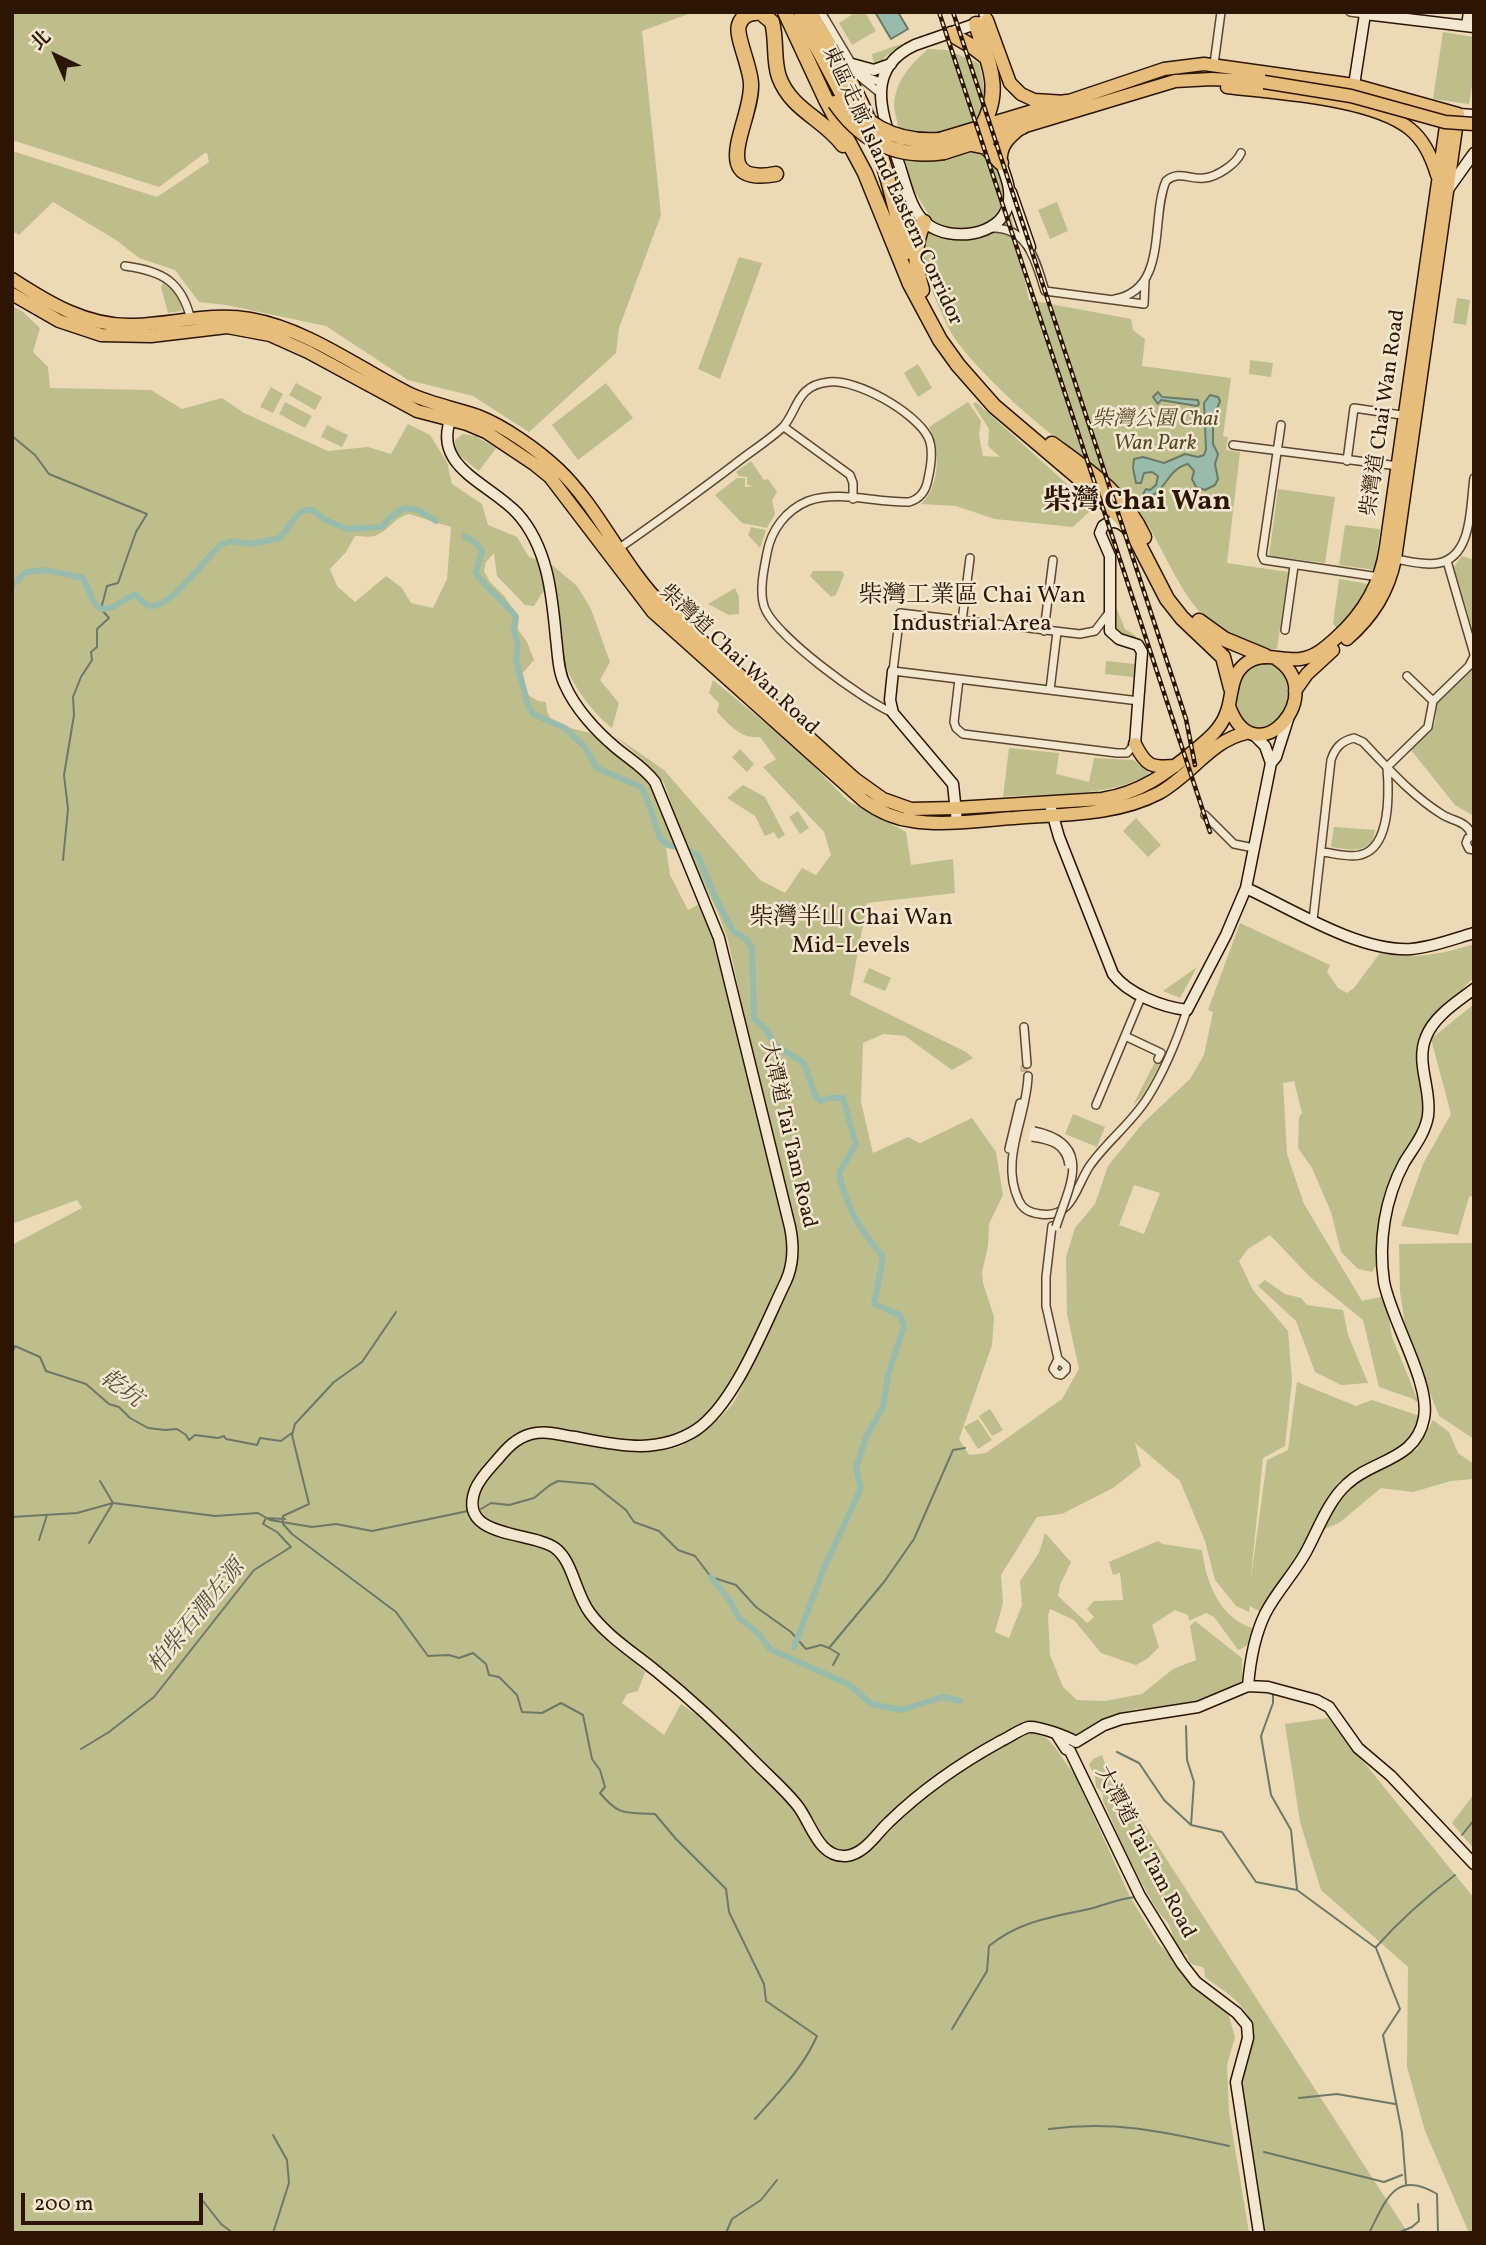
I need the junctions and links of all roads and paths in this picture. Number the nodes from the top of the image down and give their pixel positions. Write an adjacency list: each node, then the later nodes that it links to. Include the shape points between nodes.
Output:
1 (785, 12): 11 (highway, 東區走廊 Island Eastern Corridor)
2 (799, 12): 20 (highway)
3 (809, 12): 45 (highway, 東區走廊 Island Eastern Corridor, via 871,125)
4 (821, 12): 14 (street)
5 (1221, 12): 16 (street)
6 (1350, 12): 8 (street)
7 (1469, 12): 10 (street)
8 (1365, 13): 10 (street); 18 (street)
9 (980, 17): 12 (street); 13 (highway); 21 (main road, via 1015,89 1034,100)
10 (1470, 27)
11 (794, 31): 20 (highway); 37 (highway, 東區走廊 Island Eastern Corridor)
12 (951, 34): 13 (highway); 15 (street, via 909,47)
13 (986, 57): 27 (highway, via 994,99)
14 (852, 64): 15 (street, via 872,70); 19 (street, via 867,84)
15 (891, 64): 19 (street)
16 (1214, 64): 18 (main road); 21 (main road, via 1172,67)
17 (1184, 80): 25 (main road, bridge, via 1264,82 1351,96 1445,122); 26 (main road); 28 (main road, via 1343,103 1379,112)
18 (1354, 85): 22 (main road)
19 (881, 88): 39 (street, via 883,119 910,197)
20 (838, 98): 30 (highway, bridge, via 889,133)
21 (1066, 102): 27 (highway)
22 (1420, 103): 23 (main road); 28 (main road, via 1423,118)
23 (1453, 113): 24 (street); 35 (main road, 柴灣道 Chai Wan Road); 38 (main road, 柴灣道 Chai Wan Road)
24 (1474, 114)
25 (1474, 124)
26 (1022, 127): 29 (highway); 33 (main road, via 1006,141)
27 (981, 128): 30 (highway)
28 (1410, 128): 35 (main road, via 1429,154)
29 (972, 144): 30 (highway); 33 (highway, via 990,150)
30 (942, 146)
31 (1241, 153): 44 (street, via 1233,164 1207,178 1177,175 1164,184 1154,254)
32 (1474, 153): 38 (street, 柴灣道 Chai Wan Road)
33 (1001, 163): 36 (street)
34 (776, 174): 37 (highway, via 758,178 740,168 736,158 752,88 738,30 743,18 753,13 772,22 778,72 788,95 834,135)
35 (1438, 179): 52 (main road, 柴灣道 Chai Wan Road)
36 (1010, 190): 40 (street, via 1005,214); 41 (street)
37 (874, 194): 61 (highway, 東區走廊 Island Eastern Corridor, via 922,308 958,365 1001,413 1101,497)
38 (1446, 195): 52 (main road, 柴灣道 Chai Wan Road)
39 (924, 222): 40 (street, via 958,235); 45 (highway, via 915,251)
40 (988, 228): 41 (street, via 1007,229)
41 (1030, 247): 49 (street, via 1045,291)
42 (125, 266): 50 (street, via 170,281 181,293)
43 (12, 279): 50 (main road, 柴灣道 Chai Wan Road, via 87,319)
44 (1145, 281): 46 (street); 48 (street)
45 (922, 290): 75 (highway, 東區走廊 Island Eastern Corridor, via 958,354 991,393 1122,501 1166,582 1190,613 1217,635)
46 (1135, 290): 48 (street, via 1142,290); 49 (street)
47 (12, 294): 50 (main road, 柴灣道 Chai Wan Road, via 59,321 101,335 138,337)
48 (1144, 296): 49 (street, via 1144,304)
49 (1115, 299)
50 (192, 325): 51 (main road, 柴灣道 Chai Wan Road, via 231,316 277,326)
51 (452, 415): 62 (main road, 柴灣道 Chai Wan Road, via 480,417 496,424 554,465 572,484); 115 (street, 大潭道 Tai Tam Road, via 445,436 452,456 512,507 538,544 567,689 605,737 652,778 661,792 719,938 793,1249 789,1275 735,1384 720,1409 703,1425 680,1439 643,1447 547,1433 527,1435 510,1446 480,1480 473,1495 475,1512 496,1531 543,1542 560,1552 579,1596 597,1621 713,1719 794,1802 822,1846 835,1854 859,1851 958,1766 1028,1727 1057,1735)
52 (1410, 417): 57 (street, via 1354,408); 58 (main road, 柴灣道 Chai Wan Road)
53 (1280, 425): 56 (street)
54 (783, 426): 60 (street, via 847,472); 60 (street, via 804,393 831,381 869,389 922,430 931,455 928,480 920,496 905,502); 62 (street)
55 (1233, 445): 56 (street)
56 (1277, 451): 57 (street); 67 (street, via 1262,555 1266,562)
57 (1347, 461): 58 (street)
58 (1403, 466): 64 (main road, 柴灣道 Chai Wan Road)
59 (1474, 478): 66 (street, via 1465,537)
60 (853, 499): 85 (street, via 815,499 785,516 768,547 763,601 769,618 782,633 862,696)
61 (1135, 537): 69 (street, via 1116,522 1101,531 1111,556); 79 (highway, 東區走廊 Island Eastern Corridor, via 1176,611 1223,657)
62 (613, 552): 92 (main road, 柴灣道 Chai Wan Road, via 661,604 871,792 911,809); 95 (main road, 柴灣道 Chai Wan Road, via 653,612 863,802 911,821)
63 (970, 558): 70 (street)
64 (1390, 558): 66 (street, via 1427,564); 68 (main road, 柴灣道 Chai Wan Road); 81 (main road, 柴灣道 Chai Wan Road, via 1388,586 1369,618 1315,666)
65 (1053, 560): 72 (street)
66 (1447, 561): 74 (street)
67 (1294, 566): 68 (street); 71 (street)
68 (1379, 577): 75 (main road, 柴灣道 Chai Wan Road, via 1361,612 1327,646 1306,657)
69 (1109, 614): 73 (street, via 1091,633); 82 (street, via 1112,634 1138,645 1142,652)
70 (962, 621): 72 (street); 76 (street, via 901,614)
71 (1285, 630)
72 (1044, 631): 73 (street)
73 (1057, 632): 80 (street)
74 (1474, 655): 83 (street, via 1469,666)
75 (1270, 657): 79 (main road, 柴灣道 Chai Wan Road, via 1253,659 1241,668); 81 (main road, via 1291,672)
76 (893, 671): 78 (street); 85 (street)
77 (1407, 676): 83 (street)
78 (959, 679): 80 (street); 88 (street, via 954,722 963,734 1117,753 1127,753)
79 (1231, 688): 84 (main road, 柴灣道 Chai Wan Road)
80 (1050, 690): 82 (street)
81 (1295, 691): 86 (main road, 柴灣道 Chai Wan Road)
82 (1139, 701): 88 (street)
83 (1433, 701): 91 (street, via 1428,727)
84 (1229, 706): 87 (main road); 90 (main road, 柴灣道 Chai Wan Road, via 1214,733)
85 (893, 713): 92 (street, via 953,784)
86 (1289, 716): 87 (main road, 柴灣道 Chai Wan Road, via 1274,730); 89 (street)
87 (1250, 734): 89 (street, via 1265,746); 93 (main road, 柴灣道 Chai Wan Road, via 1223,742 1170,786 1141,801 1105,811)
88 (1135, 744): 90 (main road, via 1150,765)
89 (1271, 763): 97 (street)
90 (1175, 766): 93 (main road, 柴灣道 Chai Wan Road, via 1120,796)
91 (1387, 766): 96 (street, via 1408,789 1444,816 1467,826); 99 (street, via 1389,794 1378,844 1356,856); 99 (street, via 1363,742 1354,738 1340,745 1333,755)
92 (956, 808): 93 (main road, 柴灣道 Chai Wan Road); 95 (street)
93 (1051, 809): 95 (main road, 柴灣道 Chai Wan Road); 104 (street, via 1109,967 1121,983)
94 (1205, 815): 97 (street, via 1234,844)
95 (957, 822)
96 (1473, 836): 98 (street, via 1466,843)
97 (1254, 848): 100 (street)
98 (1474, 850)
99 (1322, 852): 101 (street)
100 (1246, 888): 101 (street); 105 (street)
101 (1313, 920): 102 (street, via 1388,948 1419,948)
102 (1474, 933)
103 (1474, 989): 114 (street, via 1435,1022 1425,1039 1427,1119 1395,1184 1384,1231 1385,1283 1425,1398 1423,1423 1411,1446 1349,1482 1339,1493 1262,1622 1252,1647)
104 (1142, 995): 105 (street); 107 (street)
105 (1187, 1010): 112 (street, via 1147,1099 1090,1166 1065,1209 1031,1213 1020,1202 1011,1159)
106 (1024, 1027): 109 (street)
107 (1125, 1036): 108 (street); 111 (street)
108 (1160, 1054)
109 (1026, 1062)
110 (1026, 1076): 112 (street)
111 (1096, 1105)
112 (1016, 1130): 113 (street, bridge, via 1059,1144 1069,1161 1052,1226 1045,1292)
113 (1057, 1358)
114 (1248, 1686): 115 (street, via 1198,1707 1121,1718); 116 (street, via 1327,1705 1358,1748 1391,1776)
115 (1071, 1745): 117 (street, 大潭道 Tai Tam Road, via 1140,1896 1182,1964 1196,1982 1247,2025 1236,2082)
116 (1474, 1864)
117 (1259, 2233)

